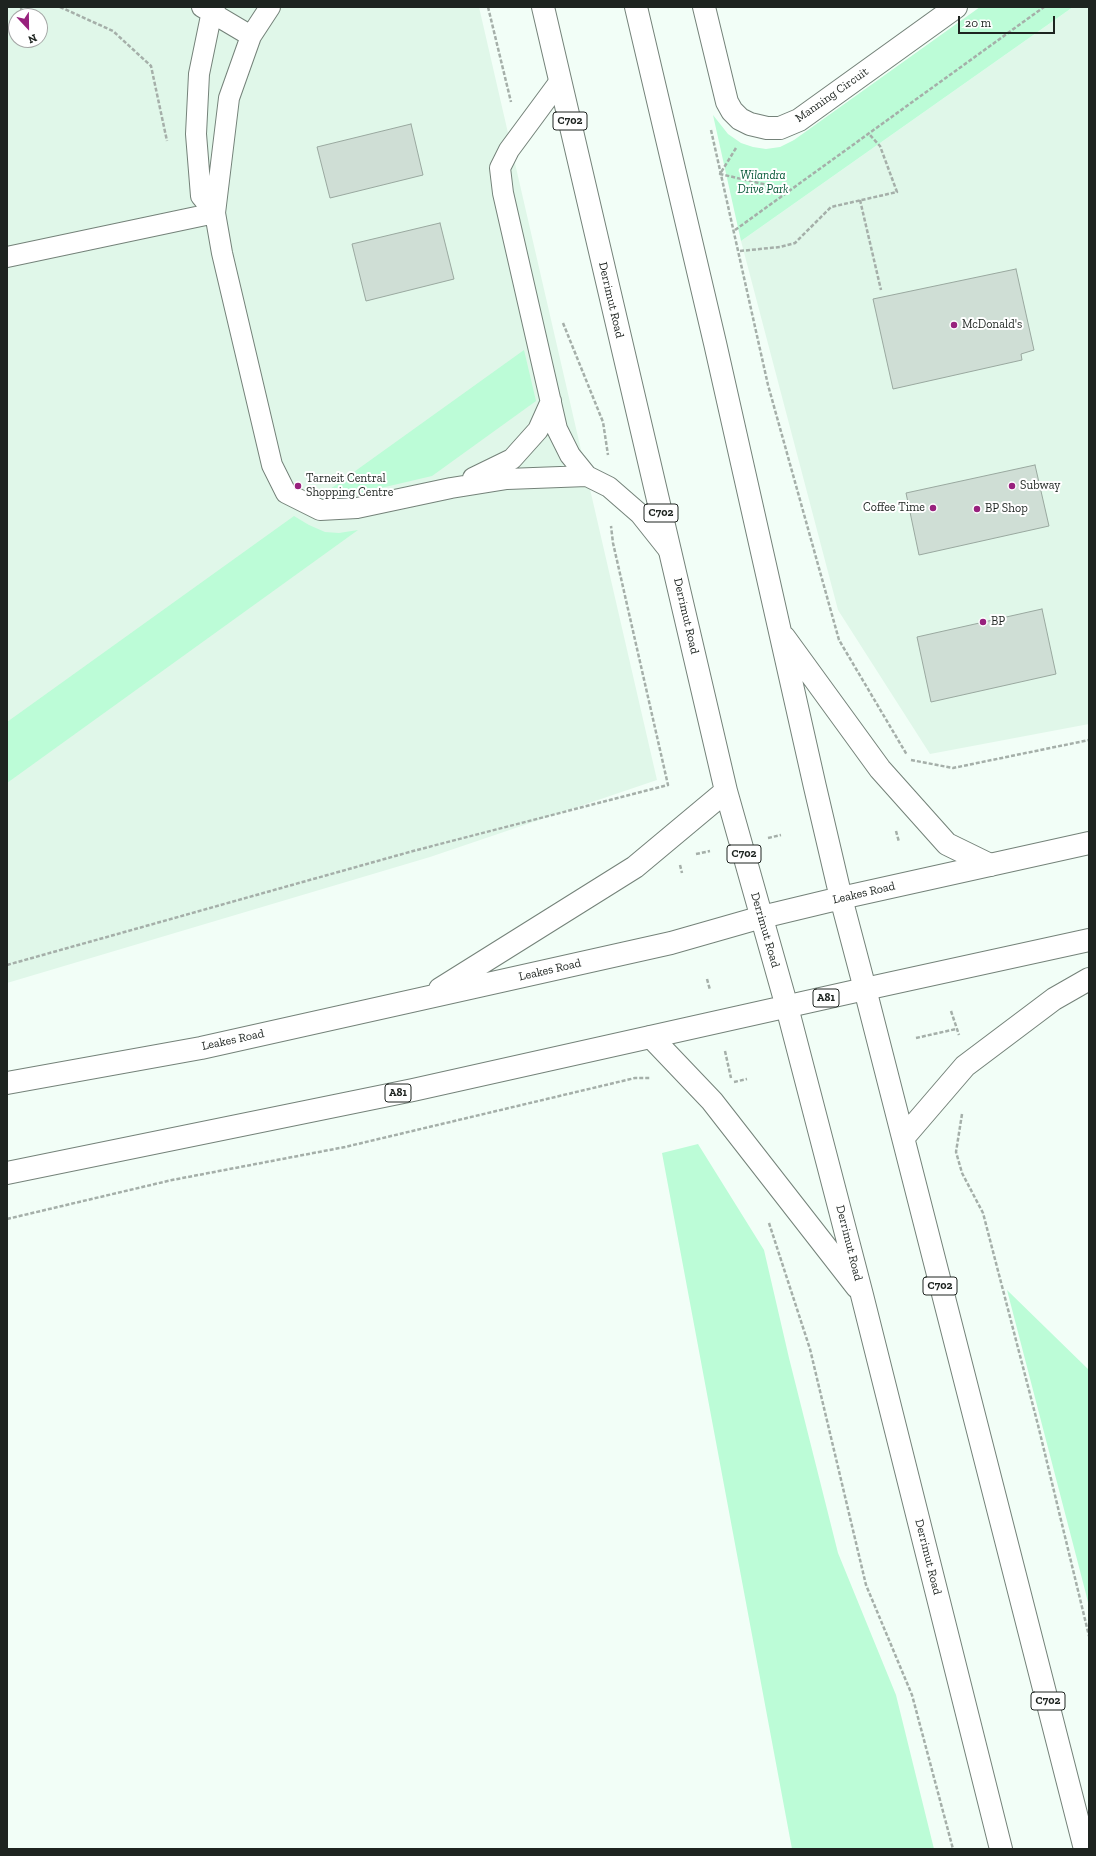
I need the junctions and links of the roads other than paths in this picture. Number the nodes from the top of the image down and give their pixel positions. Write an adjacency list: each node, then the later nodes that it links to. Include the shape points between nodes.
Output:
1 (270, 7): 7 (lane)
2 (543, 7): 8 (main road, Derrimut Road / C702)
3 (636, 7): 15 (main road, C702, via 714,336)
4 (704, 7): 5 (main road, Manning Circuit, via 727,102 732,112 750,124 767,128 780,128 799,120)
5 (956, 7)
6 (210, 8): 7 (lane); 9 (lane, via 199,74 196,134 201,196)
7 (251, 36): 9 (lane, via 229,98)
8 (560, 81): 11 (lane, via 509,150 500,168 502,193); 14 (main road, Derrimut Road / C702)
9 (215, 213): 10 (lane); 13 (lane, via 272,465 286,493 320,510 328,510 357,508)
10 (7, 258)
11 (551, 401): 12 (lane, via 557,429 570,456); 13 (lane, via 538,430 512,460)
12 (587, 476): 13 (lane, via 507,479); 14 (lane, via 610,487 640,514)
13 (451, 488)
14 (671, 553): 16 (main road, Derrimut Road / C702)
15 (779, 629): 18 (main road, via 880,769 947,844); 19 (main road, C702)
16 (726, 791): 20 (main road, Derrimut Road / C702); 24 (main road, via 635,867)
17 (1089, 843): 18 (main road, Leakes Road)
18 (990, 865): 19 (main road, Leakes Road)
19 (841, 898): 20 (main road, Leakes Road); 23 (main road, C702)
20 (762, 917): 24 (main road, Leakes Road, via 671,943); 25 (main road, Derrimut Road / C702)
21 (1089, 940): 23 (main road)
22 (1089, 979): 28 (main road, via 1054,999 965,1066)
23 (865, 990): 25 (main road, A81); 28 (main road, C702)
24 (425, 998): 27 (main road, Leakes Road, via 200,1048)
25 (787, 1007): 26 (main road, A81); 30 (main road, Derrimut Road / C702)
26 (651, 1037): 29 (main road, A81, via 413,1090); 30 (main road, via 712,1101)
27 (7, 1083)
28 (904, 1137): 32 (main road, C702)
29 (7, 1173)
30 (862, 1295): 31 (main road, Derrimut Road / C702)
31 (1001, 1849)
32 (1085, 1849)

